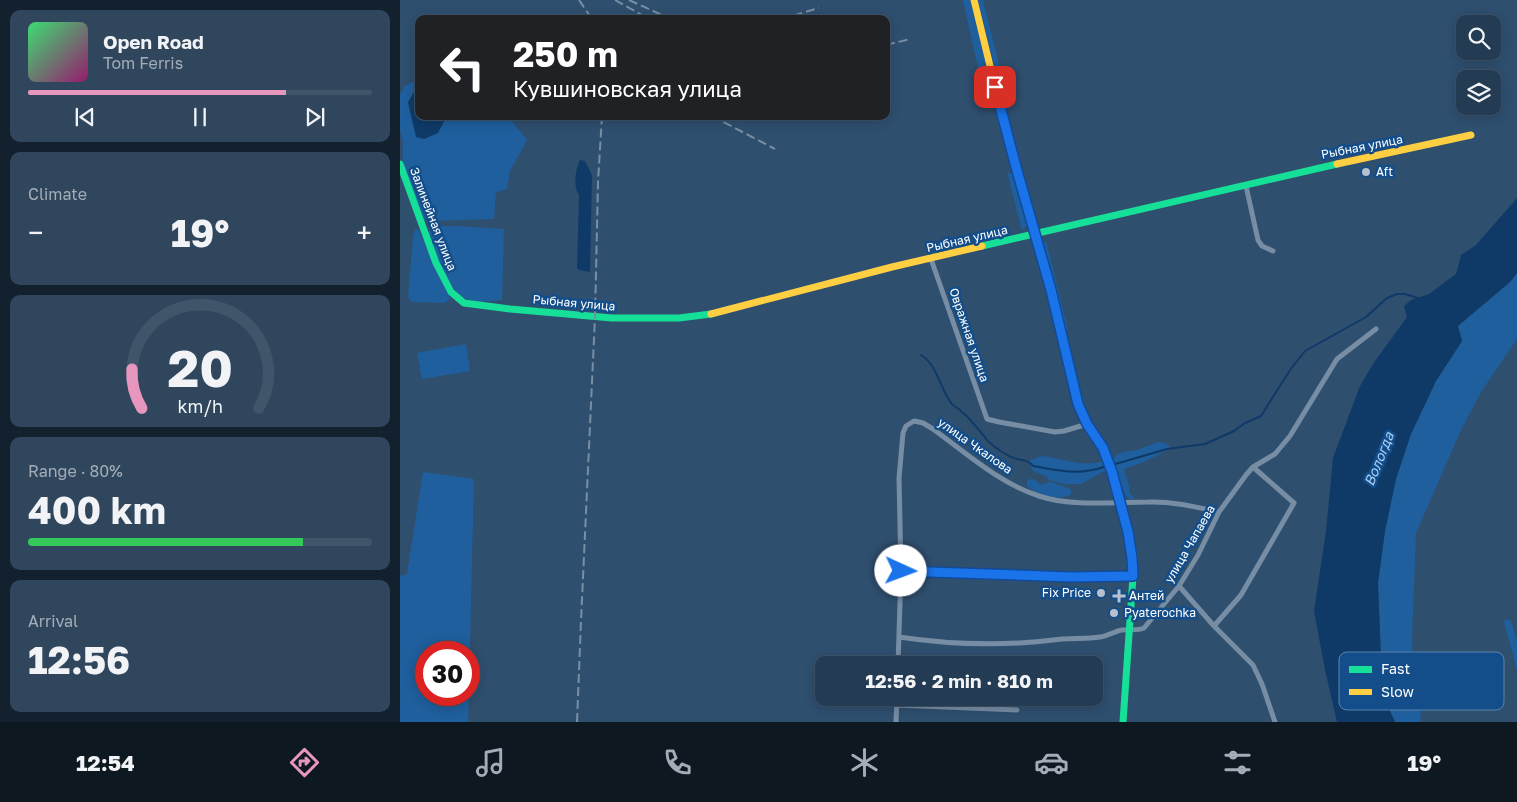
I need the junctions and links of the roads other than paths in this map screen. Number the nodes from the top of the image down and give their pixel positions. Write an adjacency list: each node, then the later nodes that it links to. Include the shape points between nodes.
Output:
1 (974, 0): 5 (street)
2 (1471, 135): 4 (street, Рыбная улица)
3 (400, 164): 8 (street, Залинейная улица, via 436,263 451,292)
4 (1246, 186): 5 (street, Рыбная улица); 6 (street, via 1258,240)
5 (1035, 234): 7 (street, Рыбная улица); 10 (street, via 1075,391)
6 (1273, 251)
7 (931, 259): 8 (street, Рыбная улица, via 715,314 686,318 612,318); 10 (street, Овражная улица, via 988,419 1056,432)
8 (464, 303)
9 (1376, 329): 11 (street, улица Чапаева, via 1337,359 1290,436 1274,454)
10 (1087, 424): 12 (street, via 1108,459)
11 (1253, 467): 13 (street, улица Чапаева); 17 (street, via 1294,503 1241,595)
12 (1120, 503): 13 (street, улица Чкалова, via 1150,502); 14 (street, улица Чкалова, via 1093,504 1040,497 996,475 923,422 914,421 906,426 902,443 899,478); 15 (street)
13 (1220, 512): 16 (street, улица Чапаева)
14 (901, 571): 15 (street); 19 (street)
15 (1133, 576): 18 (street)
16 (1179, 586): 17 (street); 18 (street, улица Чапаева, via 1148,625 1141,630)
17 (1214, 626): 26 (street, via 1253,665)
18 (1129, 630): 19 (street, улица Чапаева, via 1100,637 1047,642 924,641); 25 (street)
19 (899, 637): 20 (street)
20 (898, 656)
21 (897, 706): 24 (street)
22 (921, 706): 23 (street)
23 (1017, 710)
24 (896, 722)
25 (1123, 722)
26 (1275, 722)

